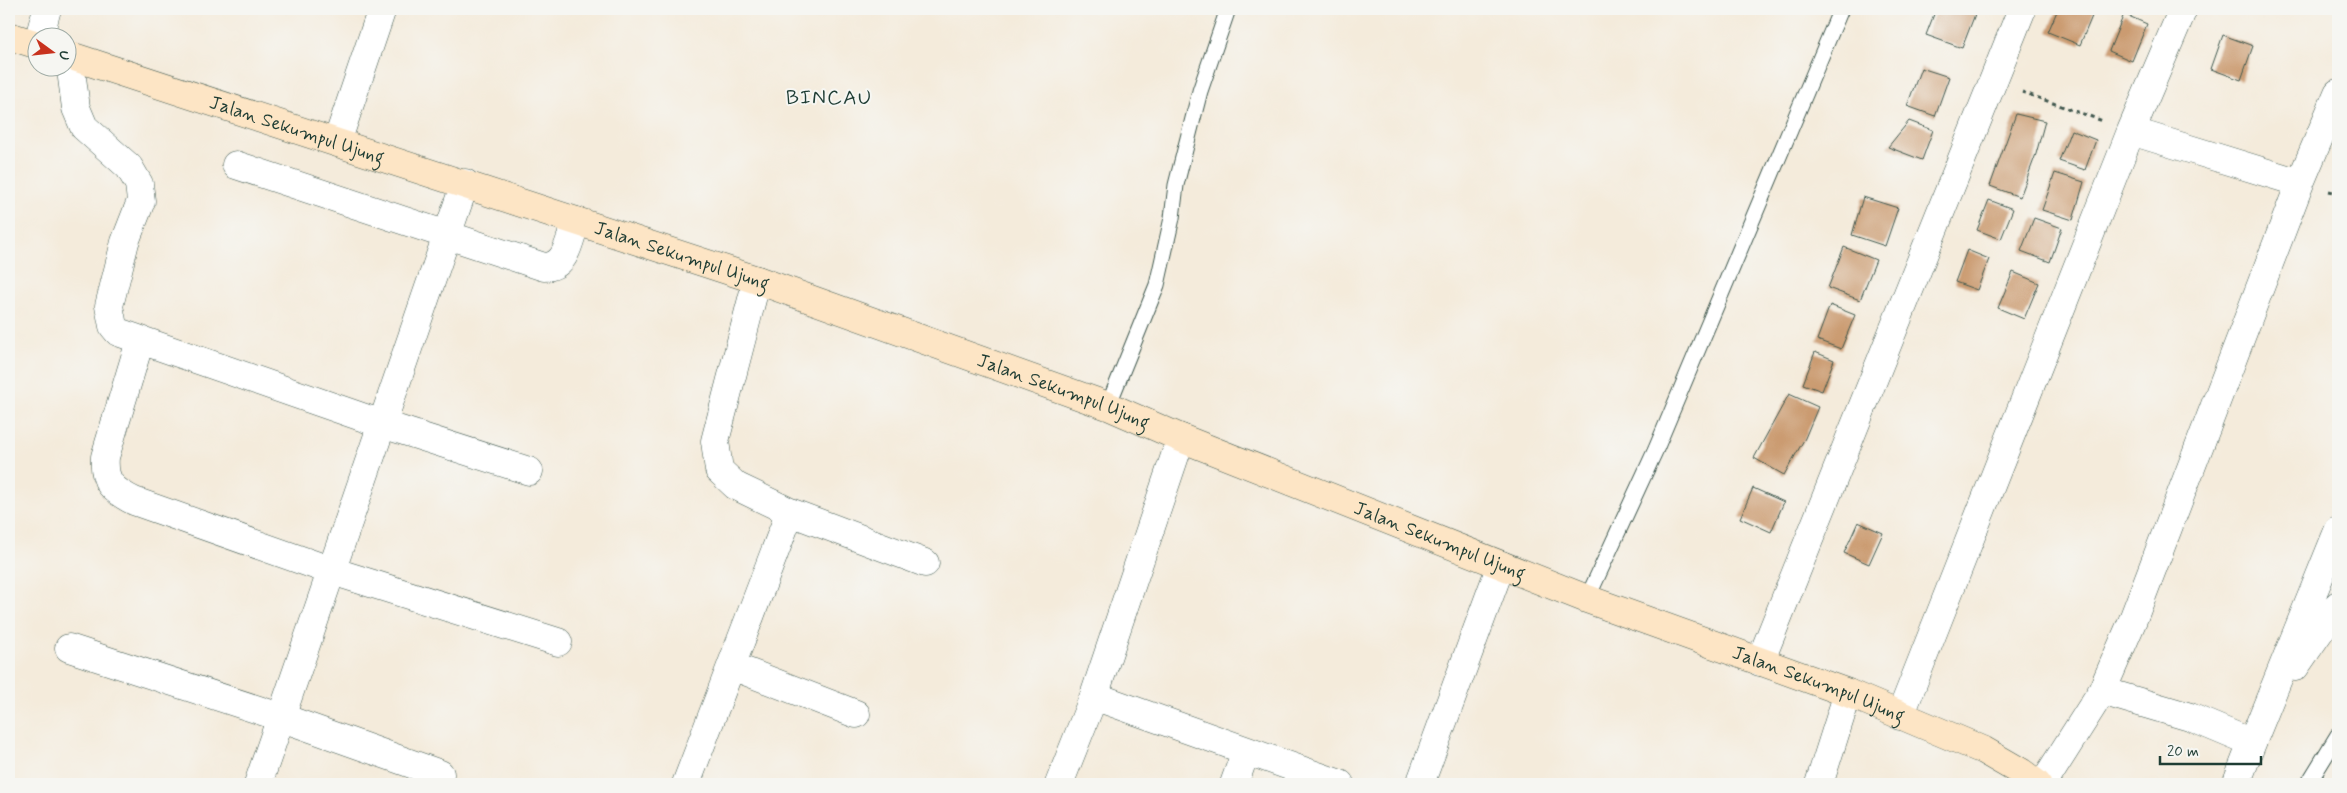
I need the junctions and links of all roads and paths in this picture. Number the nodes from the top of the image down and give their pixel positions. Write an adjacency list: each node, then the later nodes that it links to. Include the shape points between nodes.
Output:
1 (47, 9): 7 (street)
2 (382, 9): 15 (street)
3 (1228, 9): 23 (lane, via 1200,91 1176,184 1157,285)
4 (1841, 9): 32 (lane, via 1660,440)
5 (2022, 9): 12 (street)
6 (2183, 9): 14 (street)
7 (42, 28)
8 (9, 36): 9 (main road)
9 (28, 40)
10 (78, 58): 15 (main road, Jalan Sekumpul Ujung)
11 (71, 78): 22 (street, via 76,108 84,127 129,167 139,184 141,201 125,242 109,306 113,326 118,332)
12 (1993, 81): 14 (path); 36 (street)
13 (2338, 93): 17 (street)
14 (2131, 131): 17 (street); 43 (street)
15 (337, 142): 18 (main road, Jalan Sekumpul Ujung)
16 (236, 165): 20 (street)
17 (2300, 183): 38 (street, via 2132,622)
18 (465, 184): 19 (main road, Jalan Sekumpul Ujung); 20 (street)
19 (576, 221): 20 (street, via 563,259 553,267 544,267); 21 (main road, Jalan Sekumpul Ujung)
20 (447, 235): 24 (street)
21 (757, 280): 23 (main road, Jalan Sekumpul Ujung); 27 (street, via 715,441 720,470 736,486)
22 (140, 341): 24 (street); 31 (street, via 106,457 104,471 108,482 116,491 134,501)
23 (1108, 406): 25 (main road, Jalan Sekumpul Ujung)
24 (382, 424): 26 (street); 31 (street)
25 (1181, 438): 30 (main road, Jalan Sekumpul Ujung); 40 (street)
26 (529, 471)
27 (790, 512): 29 (street); 37 (street)
28 (2338, 531): 41 (street)
29 (925, 563)
30 (1500, 565): 32 (main road, Jalan Sekumpul Ujung); 54 (street)
31 (332, 571): 34 (street); 44 (street)
32 (1587, 600): 36 (main road, Jalan Sekumpul Ujung)
33 (2338, 605): 41 (street)
34 (558, 642)
35 (69, 648): 44 (street)
36 (1760, 662): 39 (main road, Jalan Sekumpul Ujung)
37 (732, 666): 42 (street); 50 (street)
38 (2102, 691): 46 (street, via 2190,717); 57 (street)
39 (1848, 693): 43 (main road, Jalan Sekumpul Ujung); 55 (street)
40 (1094, 696): 47 (street); 51 (street)
41 (2266, 710): 46 (street)
42 (856, 714)
43 (1900, 716): 56 (main road, Jalan Sekumpul Ujung, via 1983,750 2022,772)
44 (280, 717): 48 (street); 49 (street)
45 (2338, 735): 59 (lane)
46 (2252, 743): 58 (street)
47 (1246, 751): 52 (street); 53 (street)
48 (440, 774)
49 (258, 784)
50 (686, 784)
51 (1059, 784)
52 (1234, 784)
53 (1340, 784)
54 (1420, 784)
55 (1819, 784)
56 (2036, 784)
57 (2043, 784)
58 (2236, 784)
59 (2308, 784)

